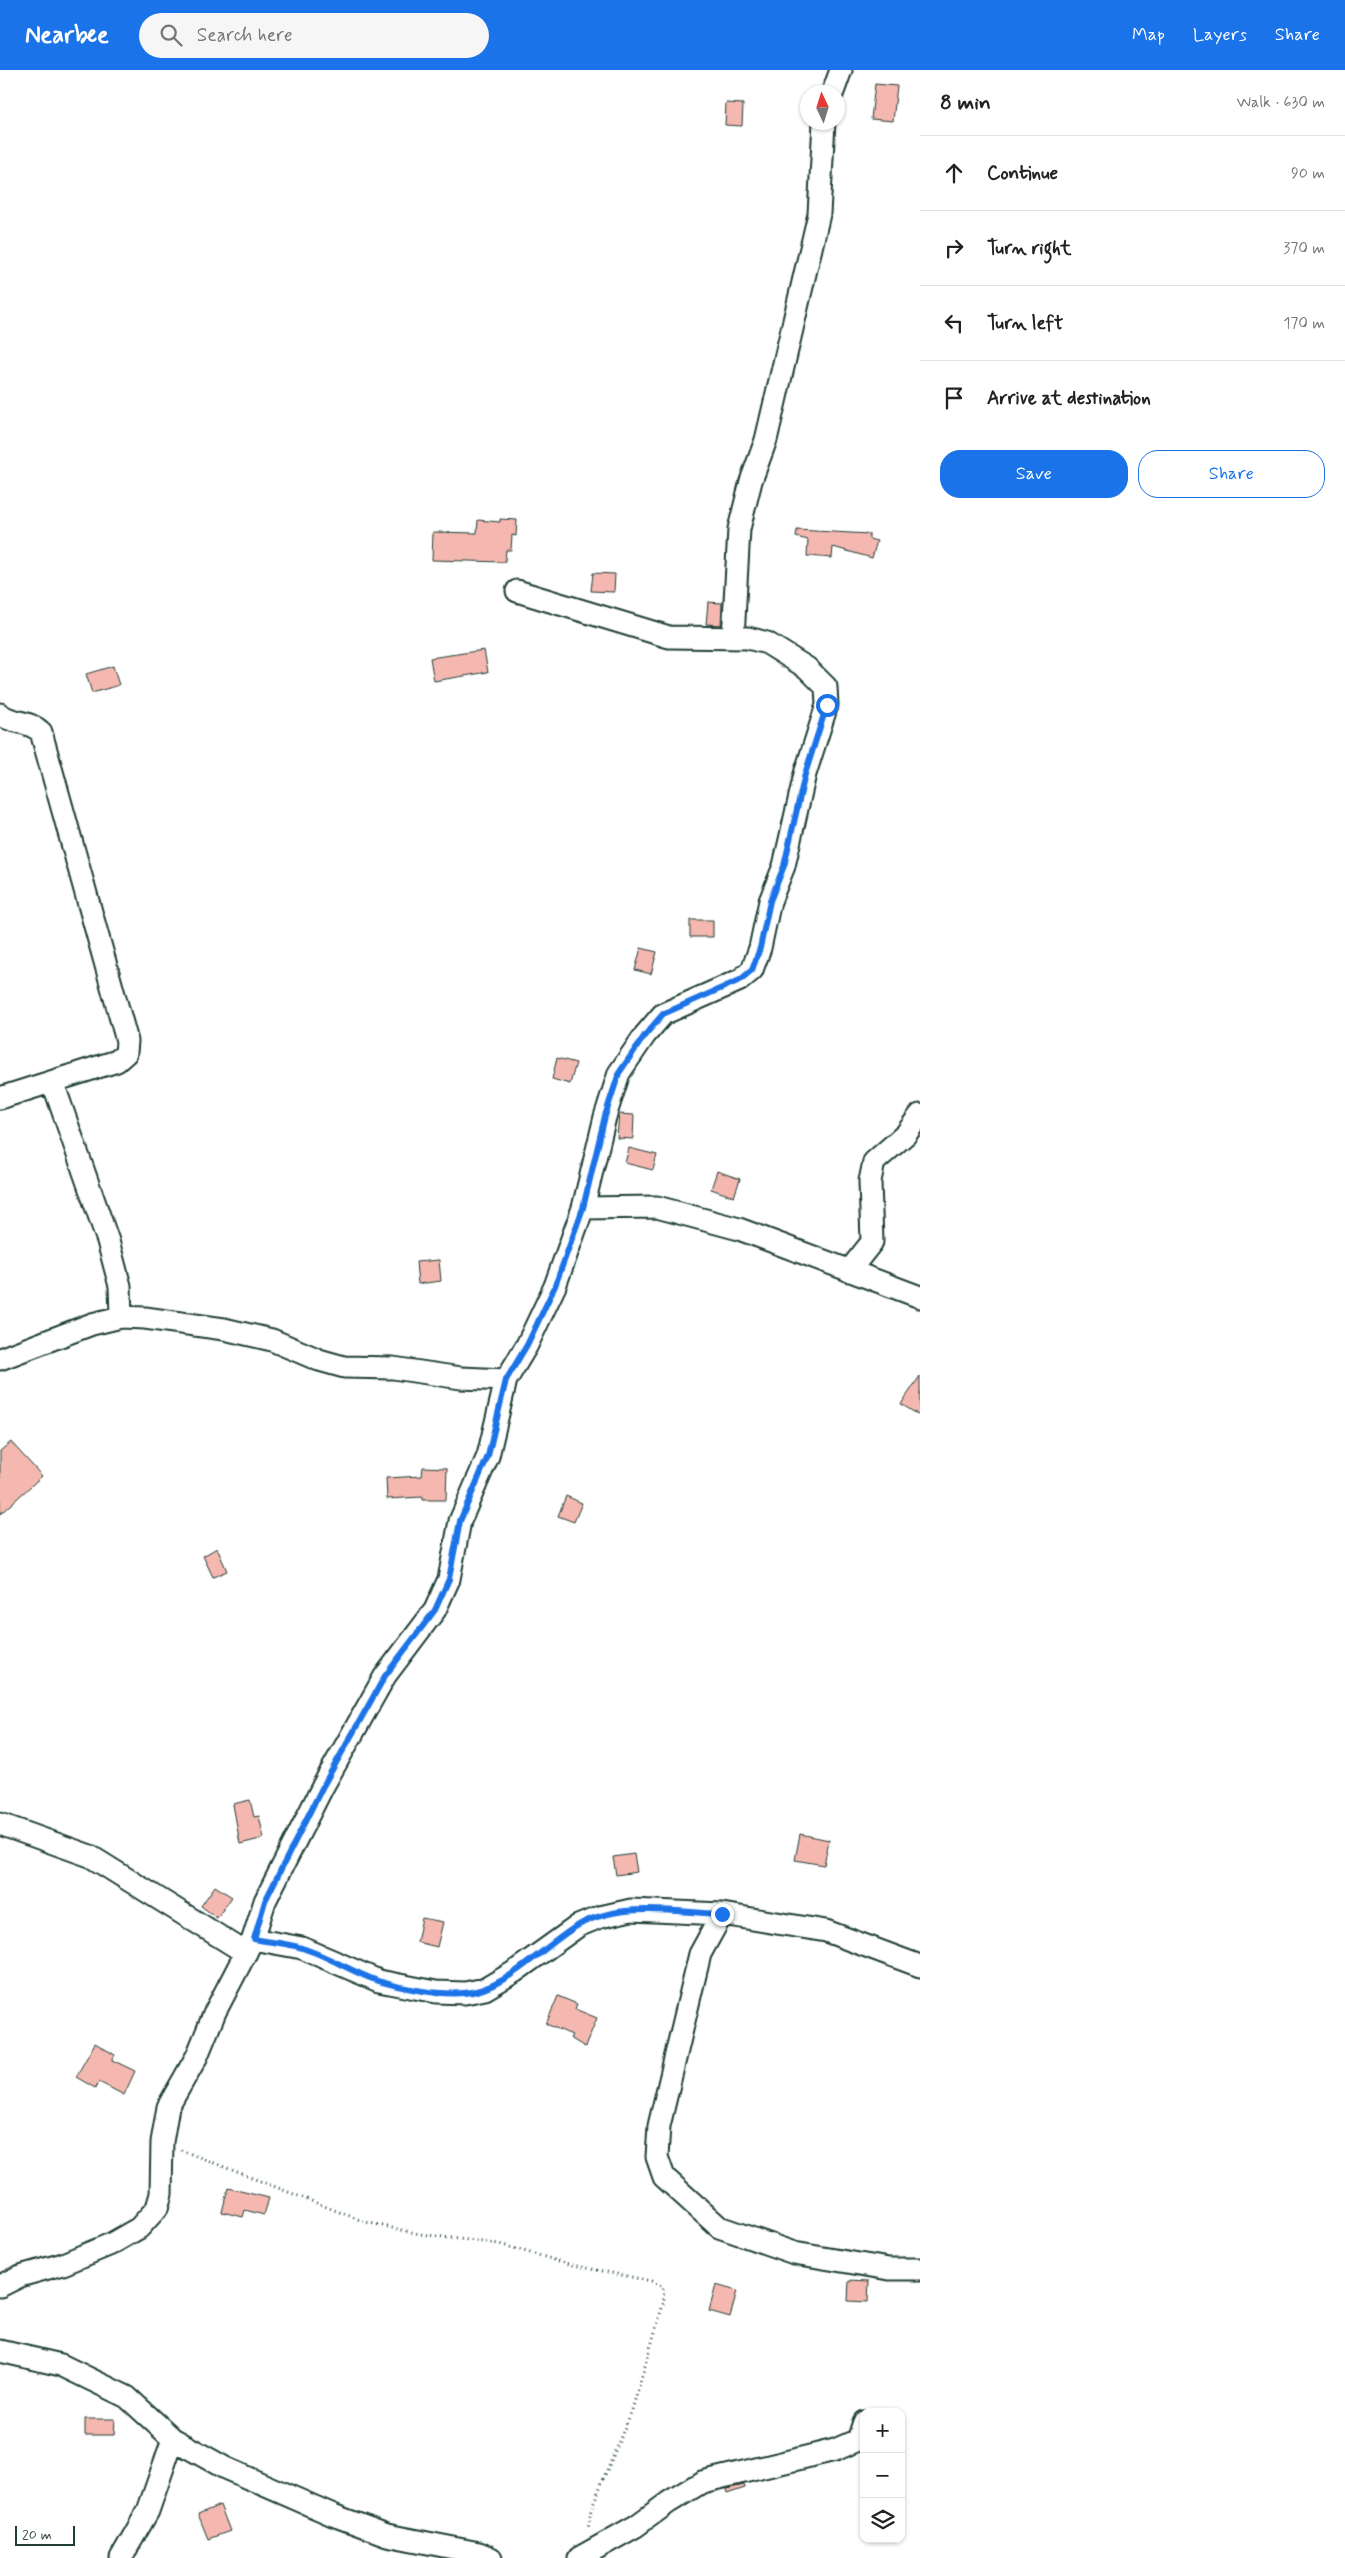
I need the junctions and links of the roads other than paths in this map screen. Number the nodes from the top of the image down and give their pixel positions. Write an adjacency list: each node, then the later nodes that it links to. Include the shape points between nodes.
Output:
1 (841, 70): 2 (street)
2 (836, 85)
3 (824, 130): 5 (street, via 819,214 766,440 739,528)
4 (517, 591): 5 (street, via 670,637)
5 (733, 638): 10 (street, via 767,643 807,668 826,687 827,705 752,970 740,980 663,1014 645,1035 619,1073)
6 (0, 714): 7 (street, via 34,725 41,732 127,1041 126,1053 117,1061)
7 (53, 1083): 8 (street); 13 (street, via 110,1250 120,1286)
8 (0, 1098)
9 (920, 1115): 11 (street, via 906,1134 874,1162 870,1181 872,1242)
10 (583, 1208): 11 (street, via 657,1207 738,1229); 15 (street, via 555,1286)
11 (849, 1271): 12 (street)
12 (920, 1297)
13 (121, 1317): 14 (street, via 92,1324); 15 (street, via 224,1329 272,1340 344,1367 393,1368 460,1378)
14 (0, 1358)
15 (506, 1380): 18 (street, via 488,1456 460,1521 449,1579 435,1610 385,1676 323,1786 265,1901)
16 (0, 1824): 18 (street, via 90,1856)
17 (722, 1914): 18 (street, via 631,1910 600,1917 578,1926 485,1989 466,1993 436,1992 379,1981 302,1948); 19 (street, via 826,1931); 20 (street, via 700,1954 659,2126 657,2157 664,2177 719,2227 794,2252 889,2269)
18 (250, 1946): 21 (street, via 215,2012 197,2056 168,2107 157,2208 139,2228 111,2244)
19 (920, 1966)
20 (920, 2269)
21 (0, 2286)
22 (0, 2351): 24 (street, via 61,2365 128,2396)
23 (860, 2432): 25 (street, via 858,2440 835,2450 702,2482 636,2526)
24 (173, 2438): 26 (street, via 148,2511); 27 (street, via 225,2468 387,2535)
25 (582, 2556)
26 (121, 2558)
27 (491, 2558)

